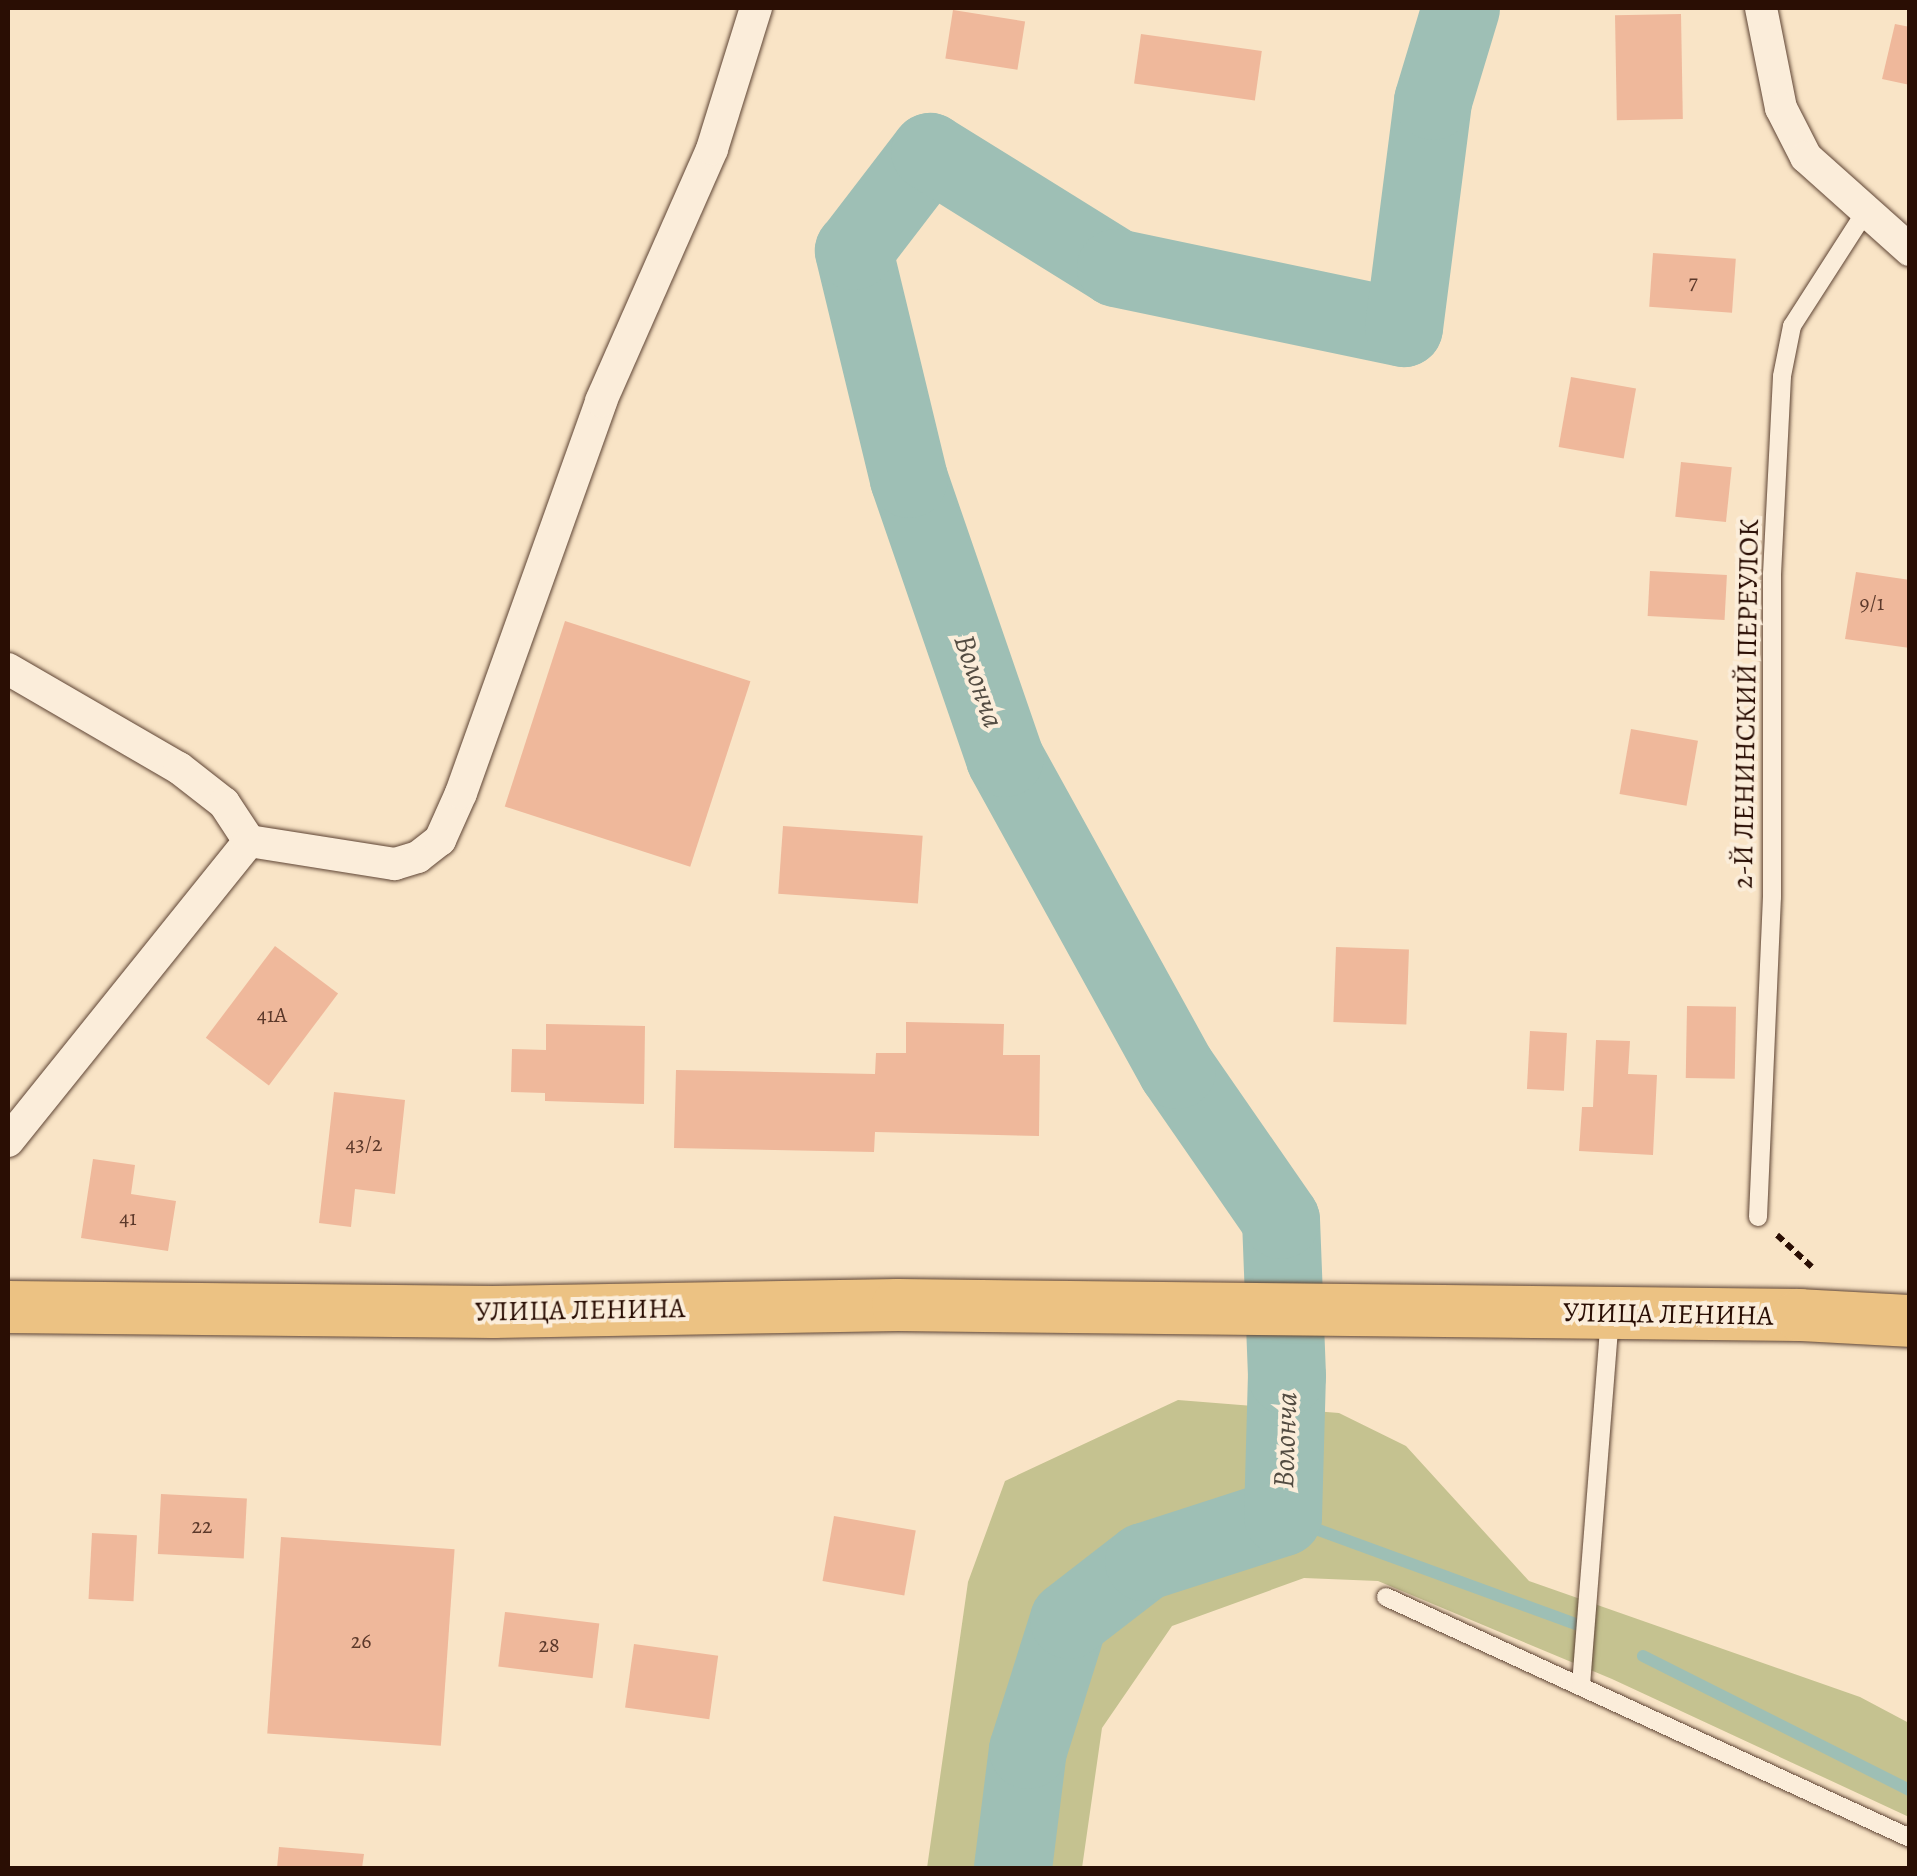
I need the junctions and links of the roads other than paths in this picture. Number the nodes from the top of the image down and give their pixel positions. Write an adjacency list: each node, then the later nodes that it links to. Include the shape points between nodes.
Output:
1 (756, 8): 6 (street, via 712,148 601,401 440,840 395,864)
2 (1760, 8): 3 (street, via 1782,108 1806,157)
3 (1864, 214): 4 (street); 8 (lane, 2-Й ЛЕНИНСКИЙ ПЕРЕУЛОК, via 1792,326 1782,376)
4 (1910, 250)
5 (8, 670): 6 (street, via 179,768 224,804)
6 (248, 841): 7 (street)
7 (8, 1141)
8 (1758, 1217)
9 (8, 1306): 10 (main road, УЛИЦА ЛЕНИНА)
10 (1611, 1313): 11 (main road, УЛИЦА ЛЕНИНА); 13 (lane)
11 (1910, 1321)
12 (1386, 1598): 13 (lane)
13 (1581, 1685): 14 (lane)
14 (1910, 1838)

